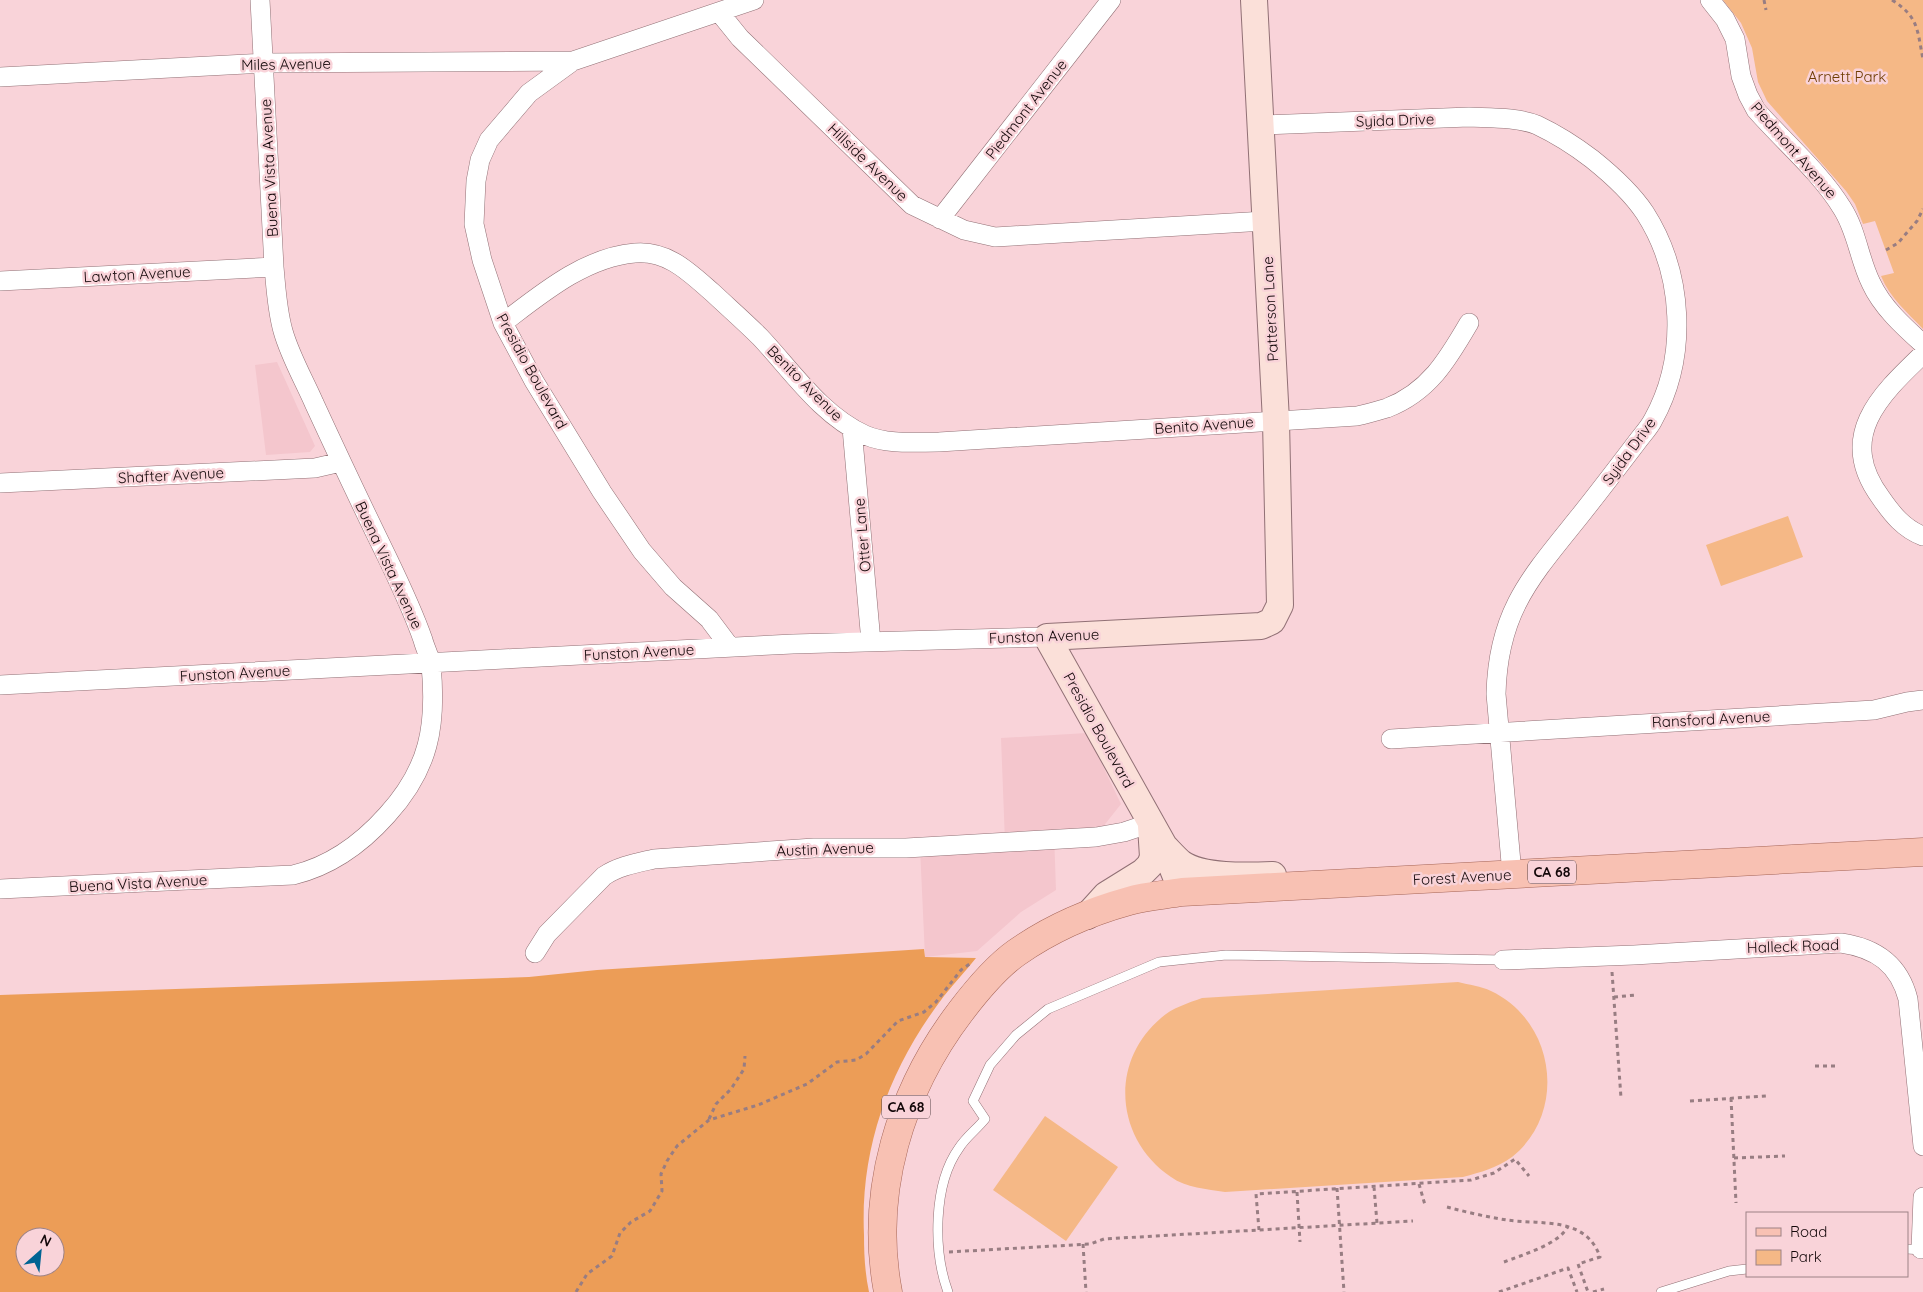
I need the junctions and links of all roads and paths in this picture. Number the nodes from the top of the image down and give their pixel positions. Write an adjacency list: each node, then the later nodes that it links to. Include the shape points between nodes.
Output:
1 (260, 0): 12 (street, Buena Vista Avenue)
2 (754, 0): 9 (street, Presidio Boulevard)
3 (1111, 0): 16 (street, Piedmont Avenue)
4 (1254, 0): 14 (street, Patterson Lane)
5 (1710, 0): 23 (street, Piedmont Avenue, via 1725,18 1735,39 1741,76 1756,110 1831,192 1849,219 1879,299)
6 (1764, 0): 8 (path)
7 (1892, 0): 10 (path, via 1913,18)
8 (1766, 10)
9 (719, 12): 11 (street, Presidio Boulevard); 16 (street, Hillside Avenue, via 740,38 912,204)
10 (1923, 59)
11 (573, 61): 12 (street, Miles Avenue); 21 (street, Presidio Boulevard, via 529,93 489,140 480,160 474,224)
12 (264, 63): 13 (street, Miles Avenue); 19 (street, Buena Vista Avenue)
13 (0, 78)
14 (1261, 125): 17 (street, Patterson Lane); 37 (street, Syida Drive, via 1469,117 1536,125 1575,146 1630,193 1659,238 1675,287 1677,336 1664,396 1653,421 1522,591 1501,643 1497,668)
15 (1923, 209): 18 (path, via 1898,243)
16 (940, 219): 17 (street, Hillside Avenue, via 964,230 994,237)
17 (1265, 220): 25 (street, Patterson Lane)
18 (1886, 250)
19 (274, 267): 20 (street, Lawton Avenue); 27 (street, Buena Vista Avenue, via 283,331)
20 (0, 281)
21 (503, 323): 26 (street, Benito Avenue, via 545,291 583,269 624,254 652,254 684,267 759,336 822,404); 33 (street, Presidio Boulevard, via 534,381 622,524 656,569 708,619)
22 (1469, 323): 25 (street, Benito Avenue, via 1434,377 1412,395 1388,408 1357,416)
23 (1923, 344)
24 (1923, 354): 29 (street, via 1898,378 1873,410 1862,436 1861,449 1866,475 1877,494 1904,526)
25 (1276, 421): 26 (street, Benito Avenue, via 939,442 881,440); 30 (street, Patterson Lane, via 1281,599)
26 (852, 428): 32 (street, Otter Lane)
27 (341, 462): 28 (street, Shafter Avenue, via 315,468); 34 (street, Buena Vista Avenue, via 414,613)
28 (0, 484)
29 (1923, 536)
30 (1275, 617): 31 (street, Funston Avenue, via 1261,626)
31 (1047, 637): 32 (street, Funston Avenue); 39 (street, Presidio Boulevard)
32 (871, 642): 33 (street, Funston Avenue)
33 (730, 647): 34 (street, Funston Avenue)
34 (430, 664): 35 (street, Funston Avenue); 43 (street, Buena Vista Avenue, via 431,730 420,768 393,809 374,829 325,864 294,875)
35 (0, 685)
36 (1923, 700): 37 (street, Ransford Avenue, via 1874,710)
37 (1499, 732): 38 (street, Ransford Avenue); 41 (street, Syida Drive)
38 (1391, 739)
39 (1157, 834): 42 (street, via 1180,862 1190,868 1249,876 1308,874); 44 (street, Presidio Boulevard); 45 (street, Presidio Boulevard, via 1150,865 1106,895); 46 (street, Austin Avenue, via 1124,832 1096,838 906,848 814,848 654,859 613,870 604,876 547,934)
40 (1923, 852): 41 (main road, Forest Avenue / CA 68)
41 (1512, 874): 42 (main road, Forest Avenue / CA 68)
42 (1324, 884): 44 (main road, Forest Avenue / CA 68)
43 (0, 889)
44 (1182, 892): 45 (main road, Forest Avenue / CA 68, via 1130,901)
45 (1087, 916): 86 (main road, Forest Avenue / CA 68, via 1064,925 1014,955 976,991 928,1061 909,1097 887,1176 882,1221)
46 (534, 953)
47 (975, 960): 59 (path, via 961,970 936,1002 924,1012 898,1021 866,1054 856,1060 837,1062 807,1084 758,1105)
48 (1503, 960): 60 (street, Halleck Road, via 1841,943 1860,946 1888,962 1904,985); 81 (lane, via 1226,955 1159,962 1048,1009 1016,1035 990,1065 973,1101 985,1120 959,1148 947,1173 938,1217)
49 (1612, 968): 50 (path)
50 (1614, 996): 51 (path); 56 (path)
51 (1636, 996)
52 (745, 1056): 59 (path, via 744,1069 716,1104)
53 (1814, 1066): 54 (path)
54 (1839, 1066)
55 (1766, 1096): 57 (path)
56 (1621, 1098)
57 (1731, 1098): 58 (path); 62 (path)
58 (1690, 1101)
59 (709, 1120): 85 (path, via 677,1146 661,1174 662,1191 650,1211 631,1222 620,1234 612,1256 587,1274)
60 (1923, 1146)
61 (1785, 1156): 62 (path)
62 (1734, 1158): 69 (path)
63 (1529, 1176): 64 (path, via 1515,1159 1494,1173 1471,1180)
64 (1419, 1184): 65 (path); 70 (path)
65 (1374, 1186): 66 (path); 73 (path)
66 (1337, 1188): 67 (path); 74 (path)
67 (1297, 1192): 76 (path); 77 (path, via 1256,1194)
68 (1923, 1197): 80 (street)
69 (1736, 1203)
70 (1425, 1204)
71 (1447, 1207): 75 (path, via 1504,1220)
72 (1413, 1221): 73 (path)
73 (1377, 1223): 74 (path)
74 (1340, 1226): 76 (path); 89 (path)
75 (1568, 1226): 82 (path, via 1554,1242); 92 (path, via 1589,1238 1600,1257 1578,1264)
76 (1299, 1228): 77 (path); 78 (path)
77 (1259, 1230): 79 (path, via 1104,1239)
78 (1300, 1242)
79 (1083, 1244): 81 (path); 88 (path)
80 (1917, 1250)
81 (939, 1253): 87 (lane)
82 (1504, 1262)
83 (1746, 1269): 94 (lane, via 1729,1271)
84 (1604, 1289): 93 (path)
85 (576, 1292)
86 (888, 1292)
87 (948, 1292)
88 (1086, 1292)
89 (1344, 1292)
90 (1499, 1292): 91 (path, via 1568,1268)
91 (1577, 1292)
92 (1588, 1292)
93 (1593, 1292)
94 (1661, 1292)

